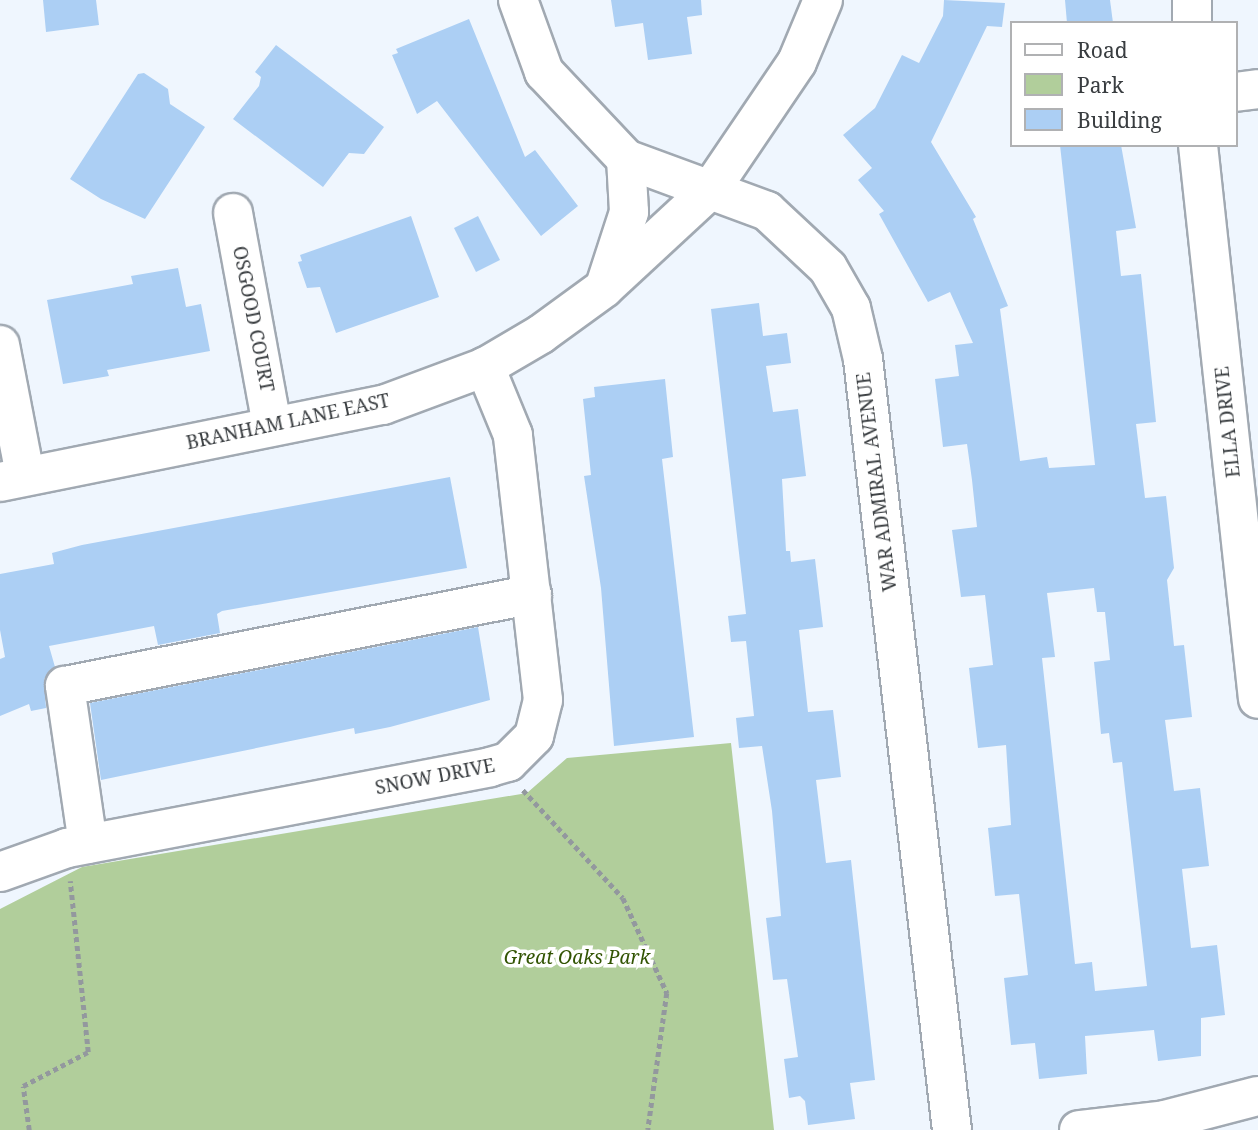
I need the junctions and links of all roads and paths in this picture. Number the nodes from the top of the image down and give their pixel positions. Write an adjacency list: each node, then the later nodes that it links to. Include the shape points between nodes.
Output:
1 (518, 0): 8 (street, WAR ADMIRAL AVENUE, via 544,72)
2 (823, 0): 9 (street, BRANHAM LANE EAST, via 797,62)
3 (1192, 0): 4 (street)
4 (1192, 21)
5 (1258, 89): 6 (street)
6 (1237, 92)
7 (1198, 147): 15 (street, ELLA DRIVE)
8 (626, 159): 9 (street, WAR ADMIRAL AVENUE); 11 (street, via 629,212)
9 (711, 189): 11 (street, BRANHAM LANE EAST); 26 (street, WAR ADMIRAL AVENUE, via 767,211 828,268 851,308 863,359)
10 (233, 213): 14 (street, OSGOOD COURT)
11 (604, 288): 13 (street, BRANHAM LANE EAST)
12 (0, 345): 16 (street)
13 (485, 367): 14 (street, BRANHAM LANE EAST, via 383,405); 17 (street, SNOW DRIVE, via 513,435)
14 (272, 426): 16 (street, BRANHAM LANE EAST)
15 (1245, 451): 18 (street, ELLA DRIVE)
16 (12, 478)
17 (532, 594): 19 (street, SNOW DRIVE, via 543,700 534,736); 20 (street, via 65,686)
18 (1258, 699)
19 (508, 762): 20 (street, SNOW DRIVE); 25 (path, via 520,786 623,898 667,993)
20 (88, 844): 21 (street, SNOW DRIVE)
21 (0, 872)
22 (70, 877): 24 (path, via 88,1052 23,1086)
23 (1258, 1096): 27 (street, via 1165,1119)
24 (29, 1130)
25 (648, 1130)
26 (953, 1130)
27 (1079, 1130)

